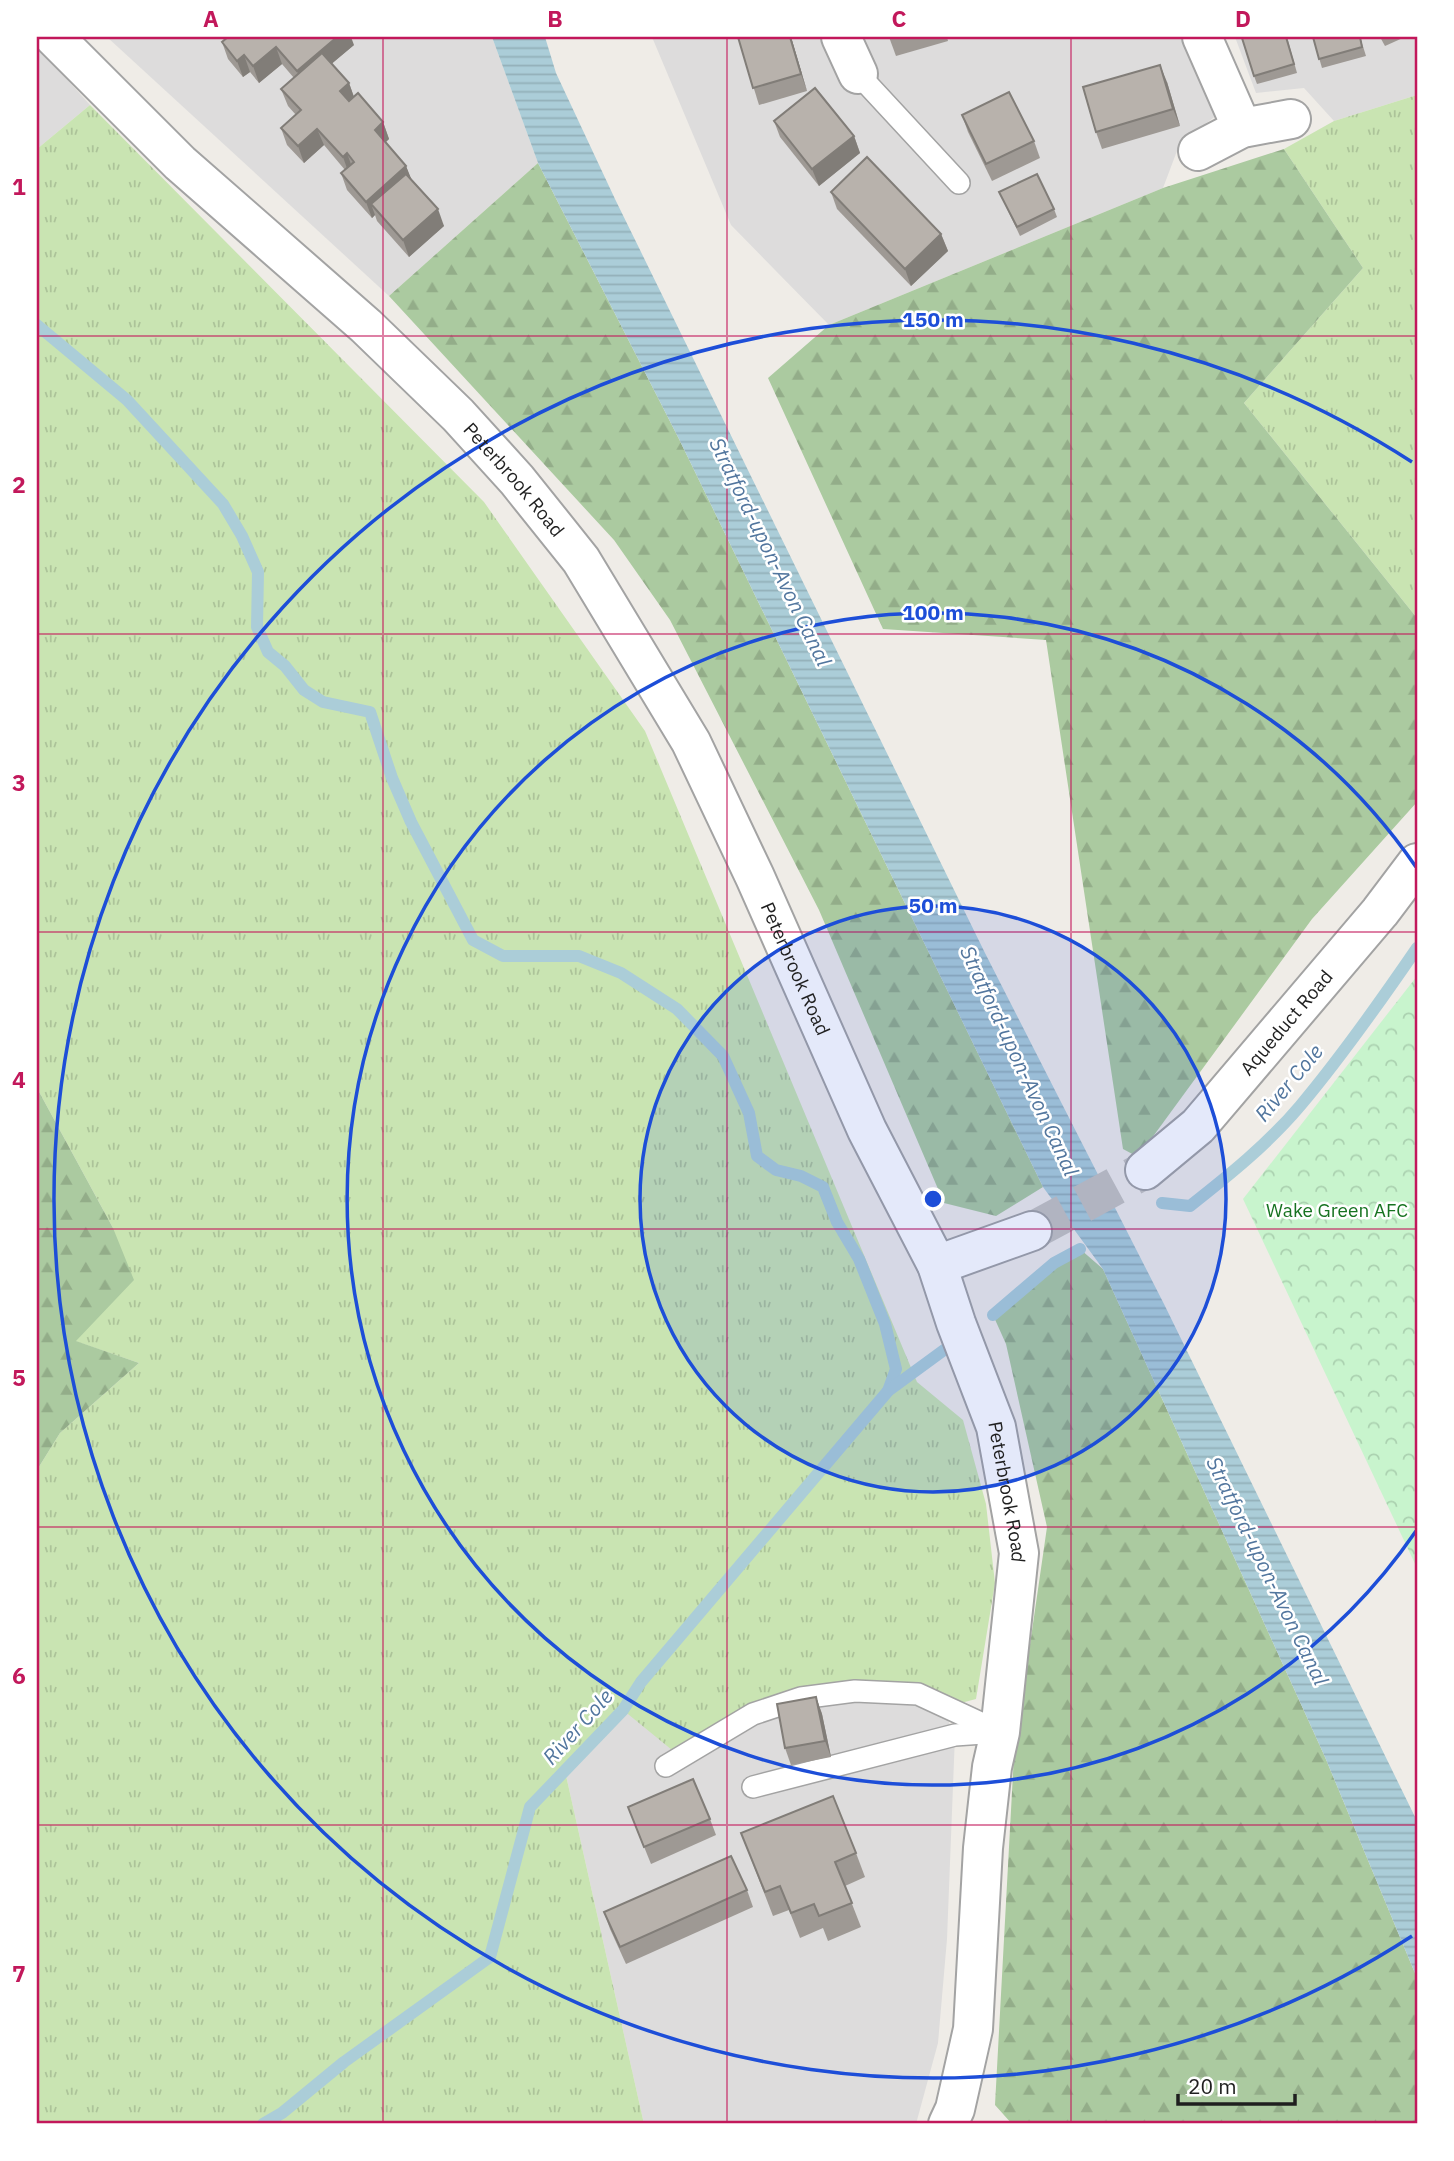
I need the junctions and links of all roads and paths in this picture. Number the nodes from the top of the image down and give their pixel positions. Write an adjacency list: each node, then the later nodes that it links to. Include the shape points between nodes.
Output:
1 (54, 37): 12 (street, Peterbrook Road, via 180,163 366,326 458,415 581,561 691,742 867,1130)
2 (841, 37): 4 (street)
3 (1202, 37): 6 (street)
4 (858, 74): 8 (lane)
5 (1291, 119): 6 (street)
6 (1242, 128): 7 (street)
7 (1198, 151)
8 (958, 183)
9 (1417, 863): 10 (street, Aqueduct Road, via 1198,1126)
10 (1145, 1170)
11 (1032, 1231): 12 (street)
12 (937, 1265): 13 (street, Peterbrook Road, via 996,1427 1019,1553)
13 (1000, 1732): 14 (lane, via 918,1694 855,1690 801,1698 753,1714); 15 (lane, via 955,1735); 16 (street, Peterbrook Road, via 983,1848 973,2029)
14 (666, 1766)
15 (753, 1787)
16 (956, 2119)

